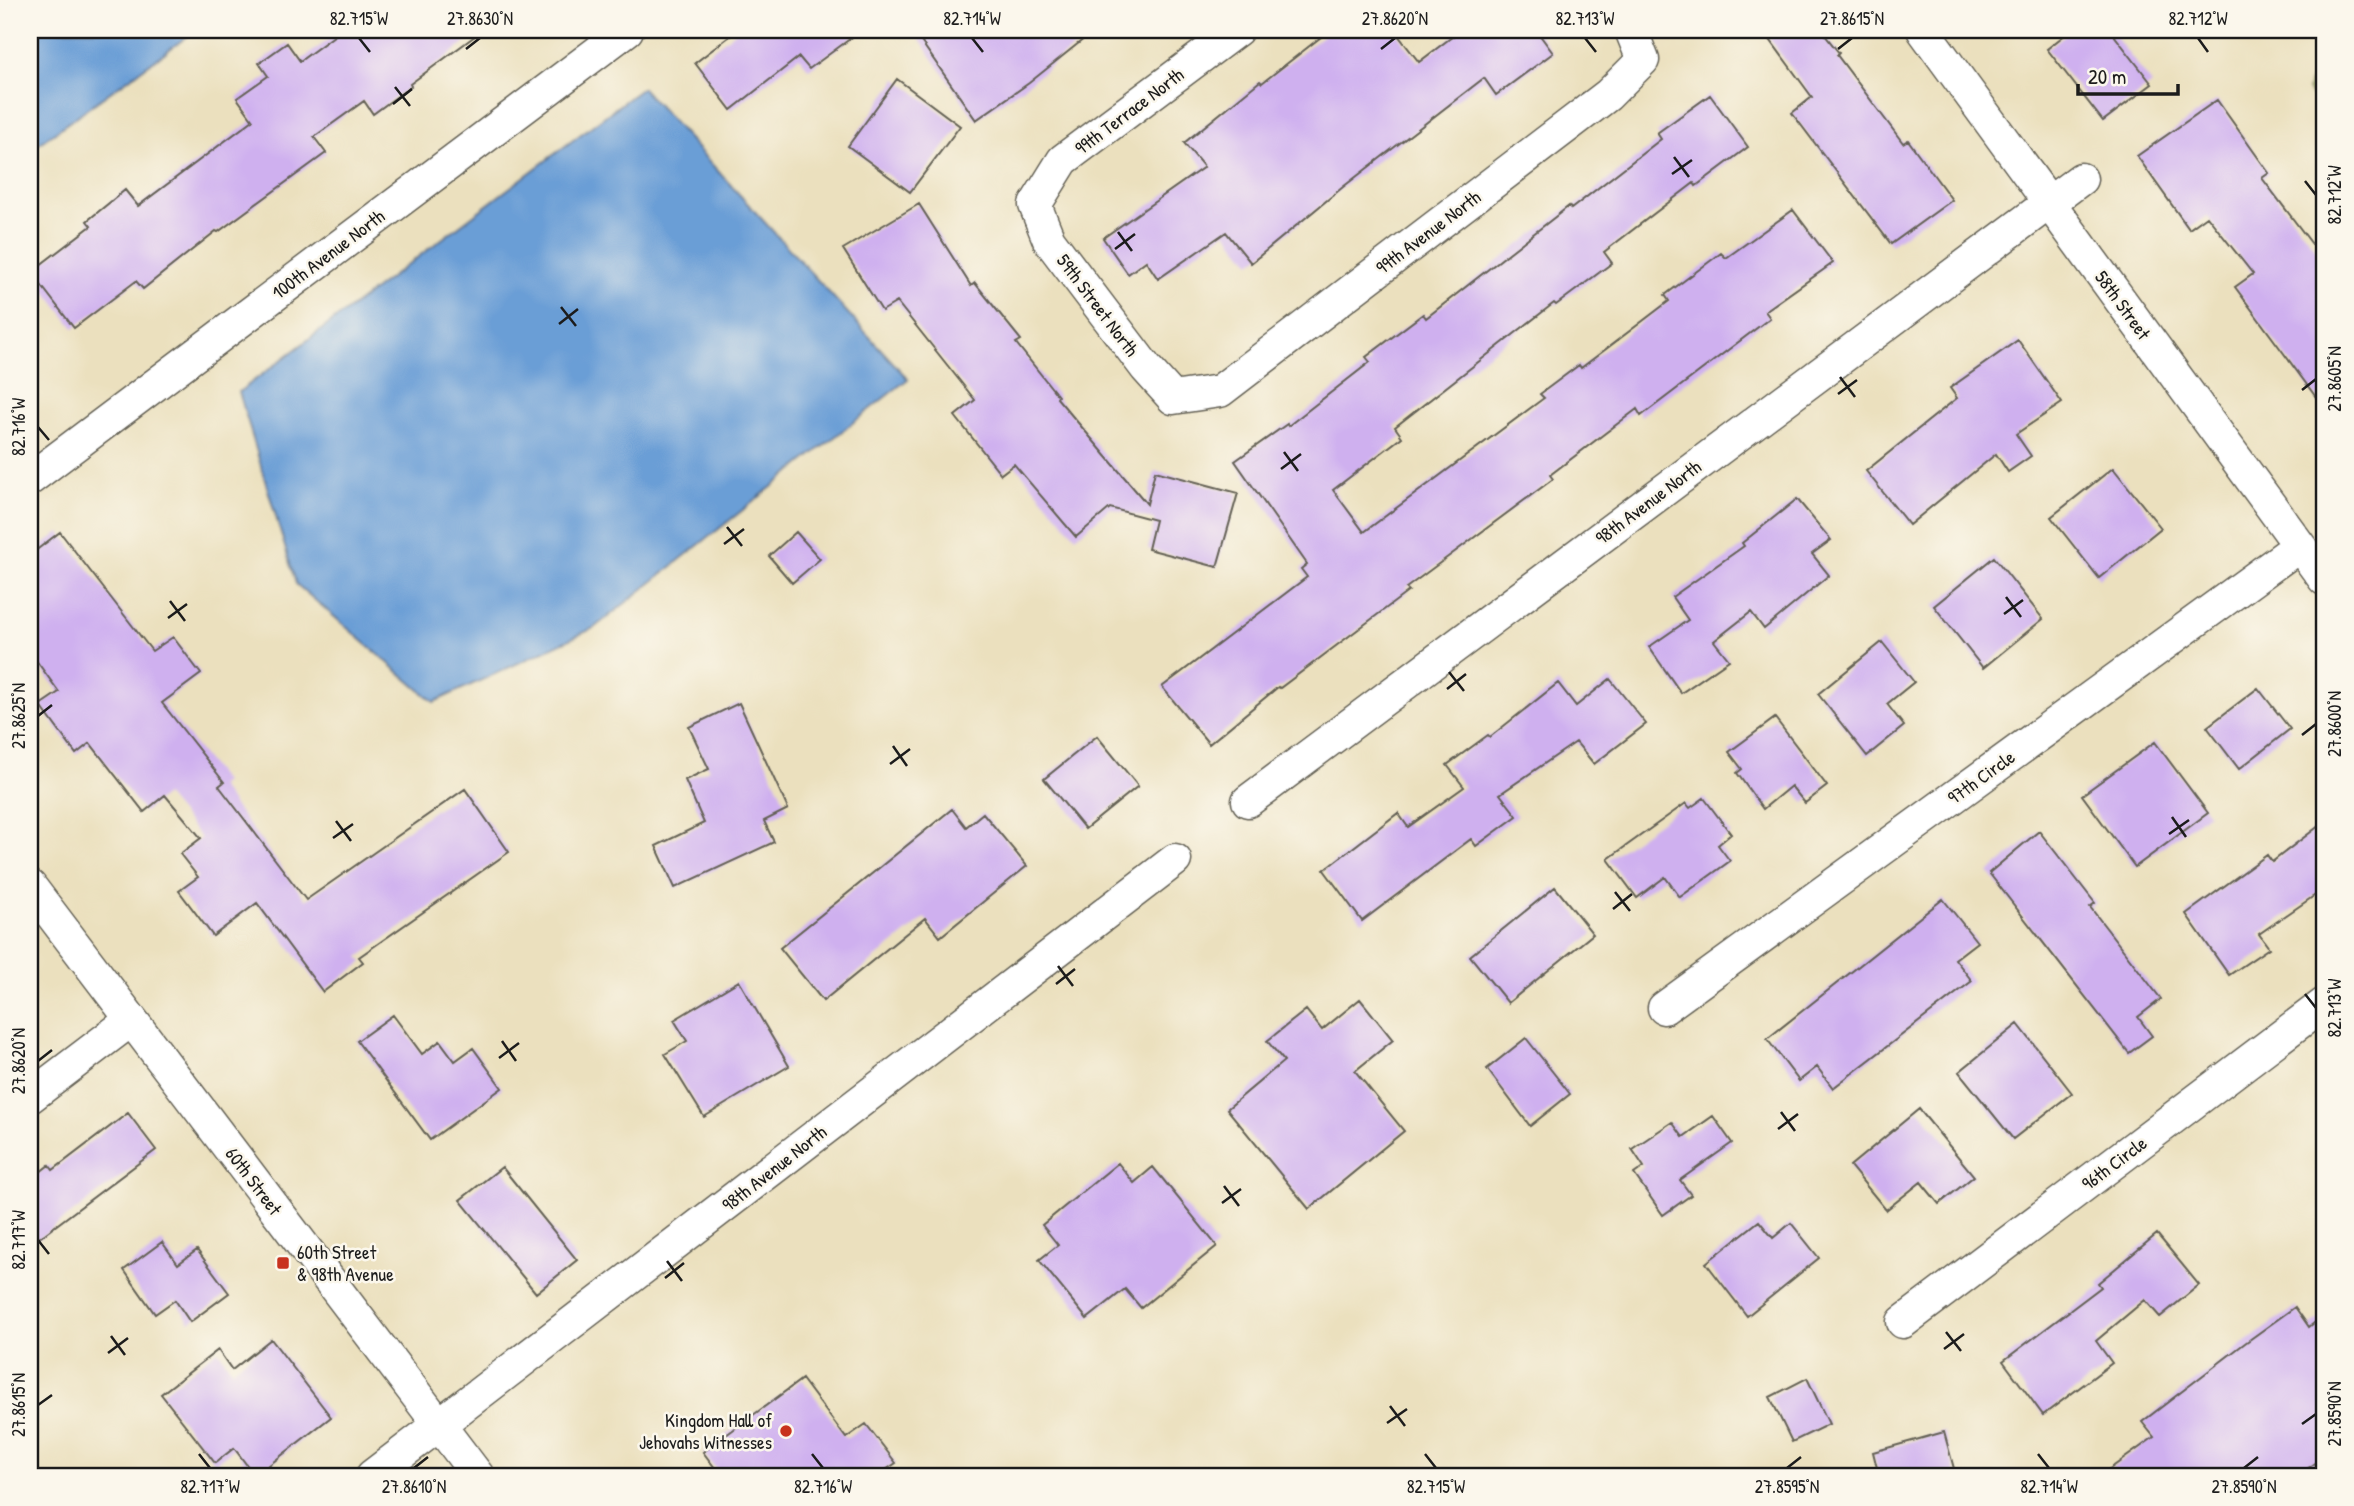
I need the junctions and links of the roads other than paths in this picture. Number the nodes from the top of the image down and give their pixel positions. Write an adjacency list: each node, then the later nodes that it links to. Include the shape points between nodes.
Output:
1 (626, 30): 9 (street, 100th Avenue North)
2 (1237, 30): 7 (street, 99th Terrace North, via 1063,160)
3 (1630, 30): 8 (street, 99th Avenue North, via 1643,60 1608,95 1220,391)
4 (1923, 30): 6 (street, 58th Street)
5 (2081, 179): 6 (street, 98th Avenue North)
6 (2049, 204): 10 (street, 58th Street); 12 (street, 98th Avenue North)
7 (1035, 205): 8 (street, 59th Street North, via 1049,240)
8 (1173, 398)
9 (30, 479)
10 (2299, 546): 11 (street, 58th Street); 16 (street, 97th Circle)
11 (2324, 579)
12 (1248, 801)
13 (1175, 860): 20 (street, 98th Avenue North)
14 (30, 886): 17 (street, 60th Street)
15 (2324, 1004): 19 (street, 96th Circle)
16 (1664, 1008)
17 (131, 1020): 18 (street); 20 (street, 60th Street)
18 (30, 1097)
19 (1903, 1322)
20 (439, 1425): 21 (street, 98th Avenue North); 22 (street, 60th Street)
21 (372, 1476)
22 (478, 1476)

